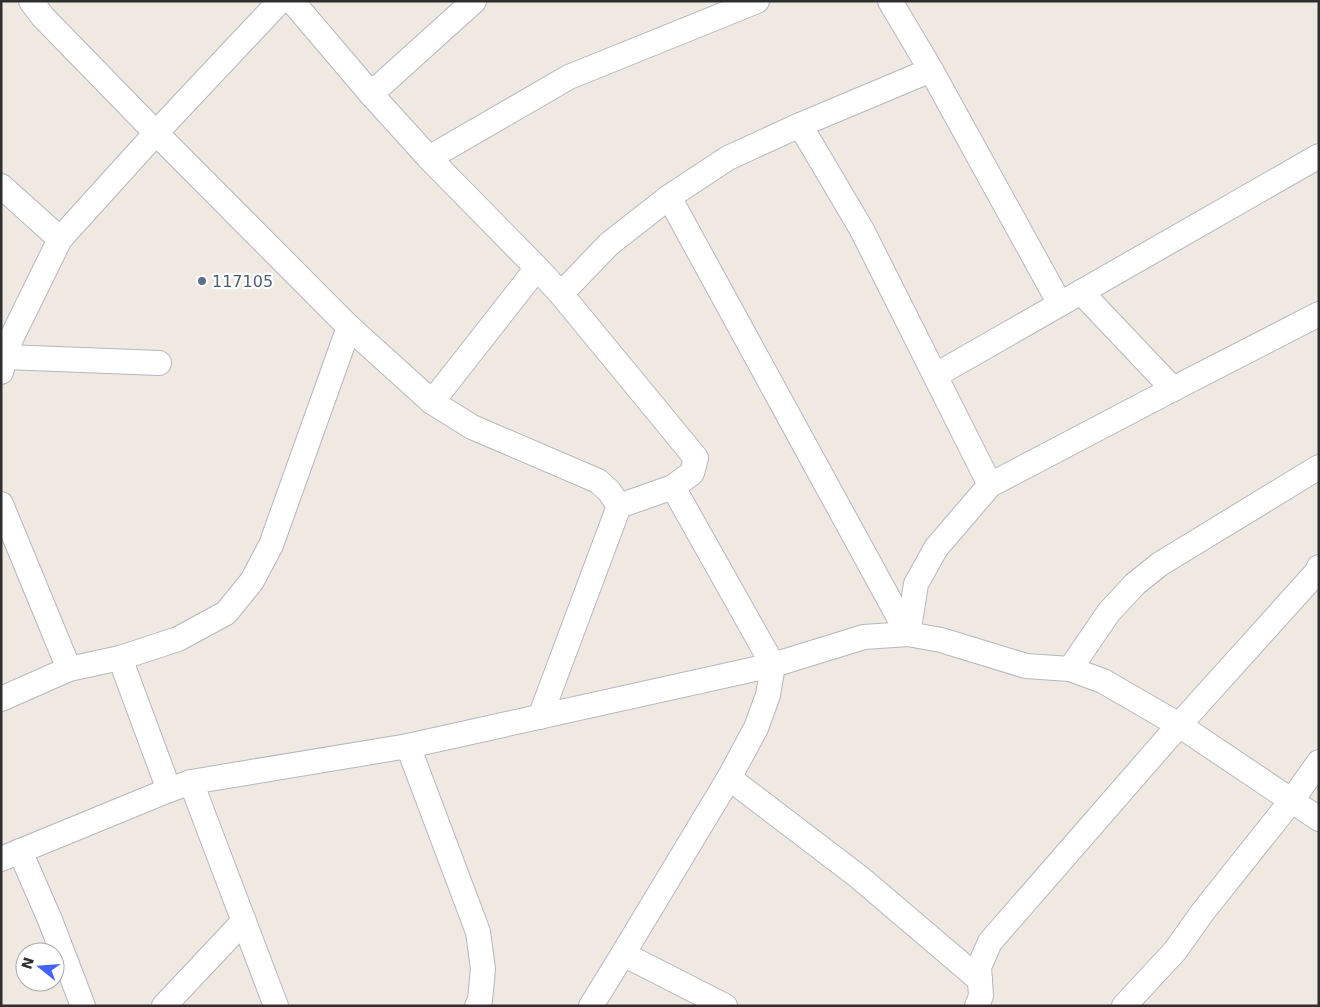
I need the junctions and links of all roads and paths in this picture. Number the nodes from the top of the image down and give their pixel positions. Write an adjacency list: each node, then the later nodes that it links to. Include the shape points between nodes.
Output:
1 (31, 1): 10 (street)
2 (280, 1): 10 (street)
3 (292, 1): 8 (street)
4 (474, 1): 8 (street)
5 (757, 1): 12 (street, via 569,77)
6 (890, 1): 7 (street)
7 (931, 70): 9 (street); 19 (street)
8 (372, 94): 12 (street)
9 (800, 125): 14 (street, via 728,158); 24 (street, via 862,230)
10 (156, 134): 15 (street); 21 (street)
11 (1319, 156): 17 (street)
12 (429, 158): 16 (street)
13 (1, 186): 15 (street)
14 (669, 197): 18 (street, via 609,244); 33 (street)
15 (60, 239): 23 (street, via 12,339)
16 (537, 268): 18 (street); 26 (street)
17 (1080, 292): 19 (street); 25 (street)
18 (561, 294): 29 (street, via 696,458 692,473)
19 (1060, 304): 24 (street)
20 (1319, 314): 25 (street)
21 (349, 327): 26 (street); 34 (street, via 271,545 252,581 226,613 178,639)
22 (159, 363): 23 (street)
23 (4, 365)
24 (936, 375): 28 (street)
25 (1173, 389): 28 (street)
26 (432, 402): 31 (street, via 472,427 598,481)
27 (1319, 467): 37 (street, via 1160,564 1135,584 1109,612)
28 (990, 485): 33 (street, via 936,548 916,584)
29 (673, 487): 31 (street); 35 (street)
30 (1, 504): 36 (street)
31 (619, 506): 39 (street)
32 (1319, 567): 40 (street)
33 (908, 634): 35 (street, via 864,637); 37 (street, via 941,640 1026,666)
34 (120, 658): 36 (street); 45 (street)
35 (773, 665): 39 (street); 43 (street, via 768,696 756,728)
36 (70, 669): 38 (street)
37 (1070, 669): 40 (street, via 1103,681)
38 (1, 699)
39 (540, 716): 41 (street)
40 (1178, 725): 46 (street); 51 (street, via 990,942 980,967)
41 (408, 746): 44 (street); 55 (street, via 478,932 483,969)
42 (1319, 762): 46 (street)
43 (730, 778): 50 (street); 51 (street, via 859,877)
44 (192, 782): 45 (street); 49 (street)
45 (169, 790): 48 (street)
46 (1292, 800): 47 (street); 59 (street, via 1175,951)
47 (1319, 818)
48 (11, 855): 52 (street, via 50,920)
49 (244, 921): 53 (street); 54 (street)
50 (623, 954): 56 (street); 57 (street)
51 (980, 980): 58 (street)
52 (84, 1006)
53 (164, 1006)
54 (276, 1006)
55 (477, 1006)
56 (591, 1006)
57 (724, 1006)
58 (978, 1006)
59 (1124, 1006)

